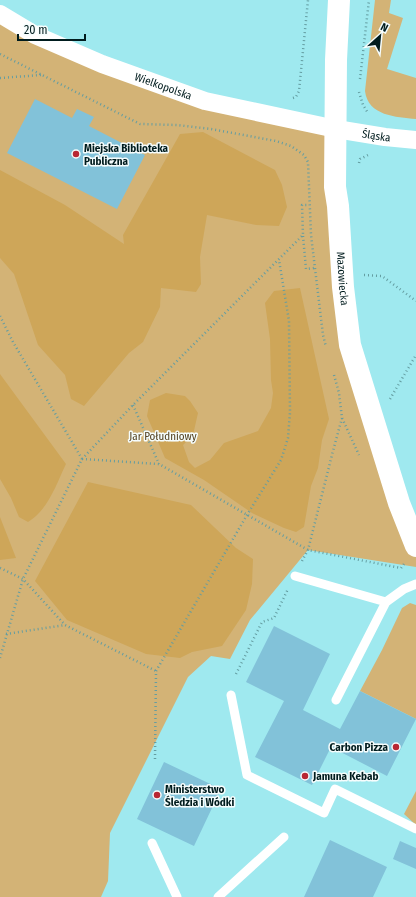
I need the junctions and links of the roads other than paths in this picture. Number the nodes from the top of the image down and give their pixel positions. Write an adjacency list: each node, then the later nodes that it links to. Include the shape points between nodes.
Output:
1 (339, 0): 3 (street, Mazowiecka)
2 (0, 14): 3 (street, Wielkopolska, via 35,35 102,64 204,101)
3 (336, 129): 4 (street, Śląska); 5 (street, Mazowiecka, via 335,187 350,345 399,503)
4 (416, 140)
5 (410, 555)
6 (295, 576): 8 (lane)
7 (416, 584): 8 (lane)
8 (386, 602): 10 (lane)
9 (231, 695): 11 (lane, via 247,775 324,813 335,789)
10 (336, 700)
11 (416, 829)
12 (284, 837): 15 (lane)
13 (152, 843): 14 (lane)
14 (177, 897)
15 (218, 897)

